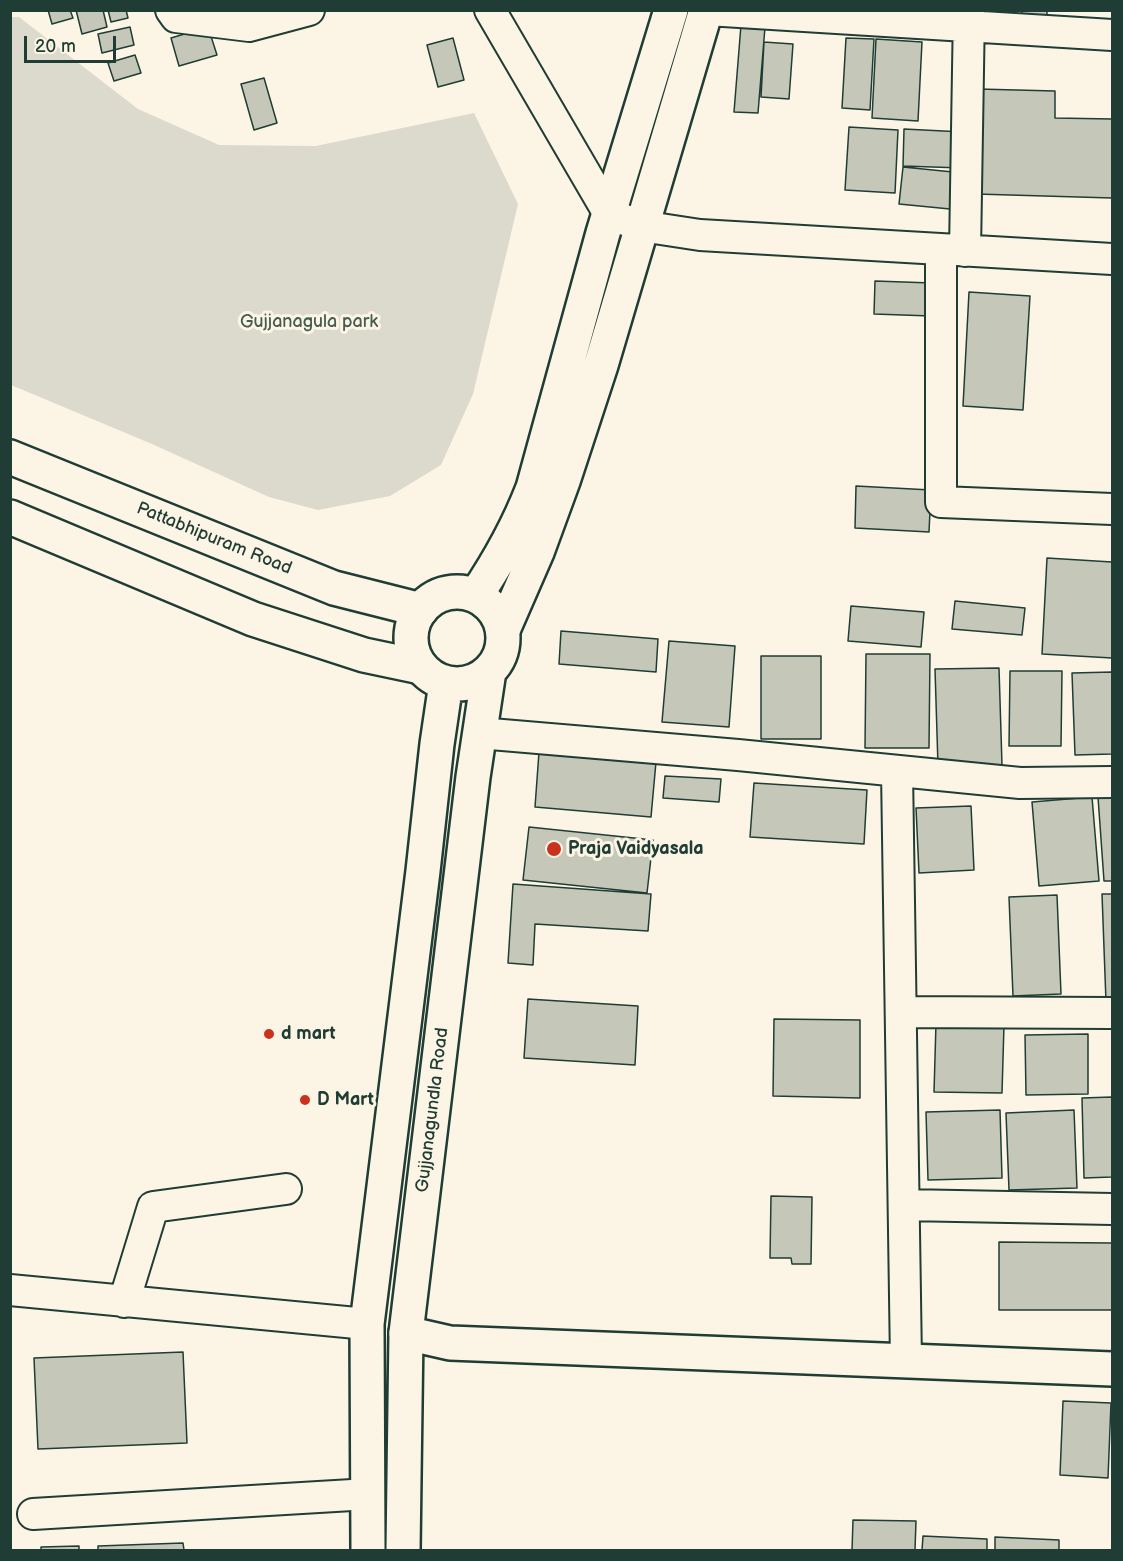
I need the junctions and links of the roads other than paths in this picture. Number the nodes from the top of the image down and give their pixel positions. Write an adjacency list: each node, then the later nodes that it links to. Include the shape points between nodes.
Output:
1 (171, 10): 2 (street, via 176,17 249,26)
2 (309, 10)
3 (490, 10): 8 (street)
4 (671, 10): 8 (main road)
5 (706, 10): 6 (street); 9 (main road)
6 (969, 19): 7 (street); 10 (street)
7 (1113, 35)
8 (609, 214): 9 (street); 15 (main road, via 533,488 499,561)
9 (641, 226): 10 (street, via 700,235); 17 (main road, via 563,481)
10 (953, 250): 11 (street); 13 (street, via 941,502)
11 (1113, 259)
12 (10, 457): 16 (main road, Pattabhipuram Road, via 334,588)
13 (1113, 509)
14 (10, 517): 19 (main road, via 253,619)
15 (476, 595): 16 (main road, via 446,593); 17 (main road, via 498,615)
16 (421, 610): 19 (main road, via 411,638 414,653)
17 (503, 630): 18 (main road, via 498,660)
18 (489, 671): 19 (main road, via 462,684); 20 (main road, Gujjanagundla Road)
19 (434, 675): 30 (main road, via 436,744)
20 (479, 733): 21 (street); 31 (main road, Gujjanagundla Road)
21 (897, 771): 22 (street, via 1020,783); 23 (street)
22 (1113, 782)
23 (901, 1012): 24 (street); 26 (street)
24 (1113, 1013)
25 (286, 1190): 29 (street, via 153,1208)
26 (904, 1205): 27 (street); 32 (street)
27 (1113, 1209)
28 (10, 1290): 29 (street)
29 (124, 1302): 30 (street)
30 (367, 1324): 31 (main road); 34 (main road)
31 (406, 1333): 32 (main road, via 450,1343); 37 (main road, Gujjanagundla Road)
32 (906, 1362): 33 (main road)
33 (1113, 1369)
34 (369, 1494): 35 (street); 36 (main road)
35 (33, 1514)
36 (368, 1551)
37 (403, 1551)

